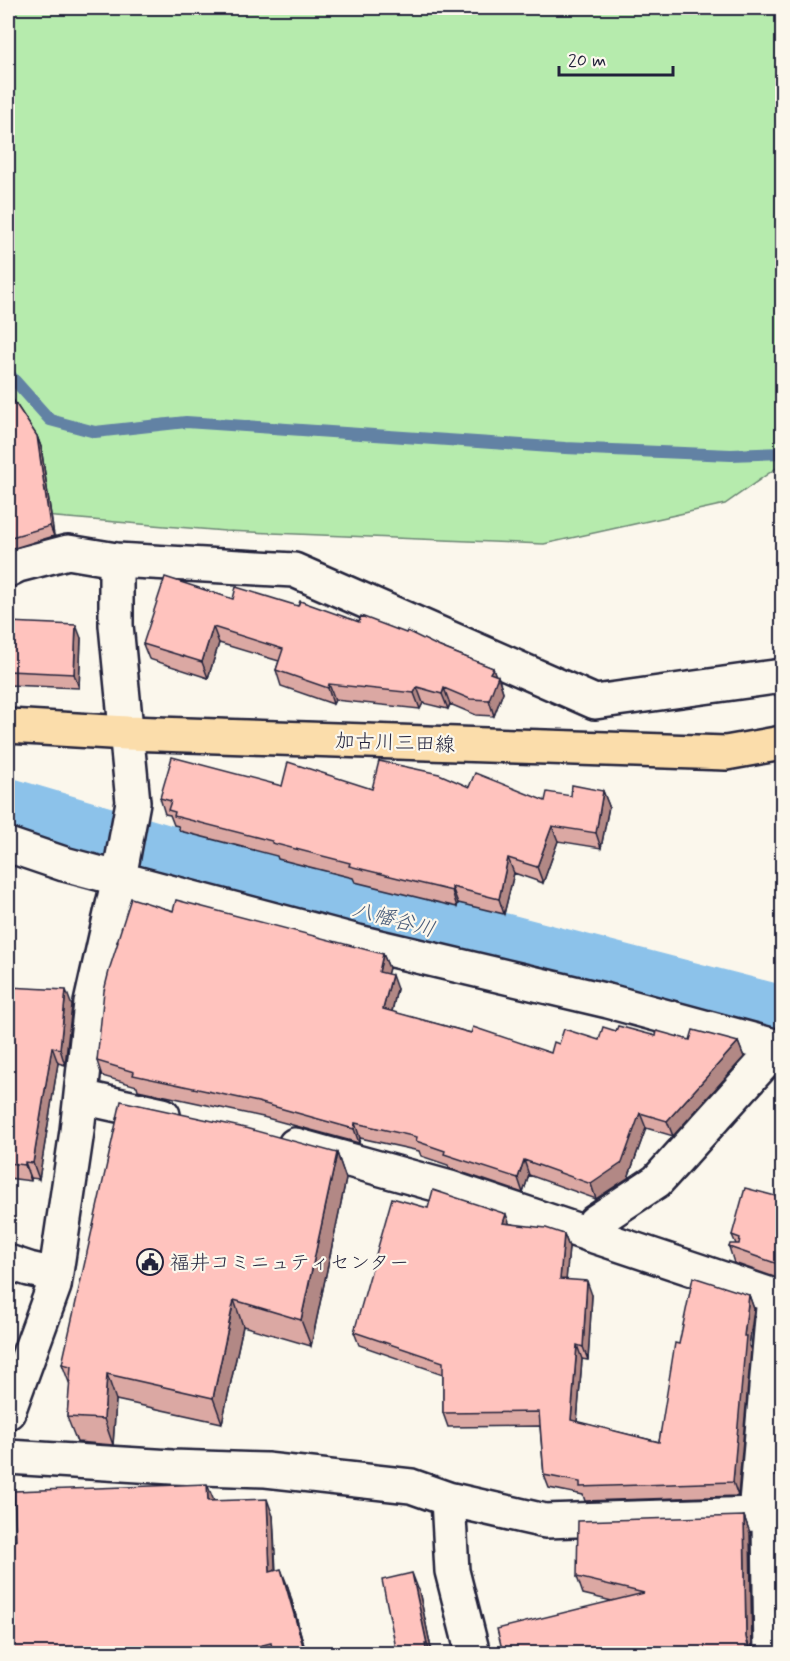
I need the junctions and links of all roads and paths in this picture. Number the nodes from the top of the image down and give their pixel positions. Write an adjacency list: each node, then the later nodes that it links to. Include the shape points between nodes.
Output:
1 (116, 560): 2 (street, via 68,552); 3 (street, via 294,570 595,702); 5 (street, via 116,624)
2 (8, 570)
3 (783, 676)
4 (8, 726): 5 (main road, 加古川三田線)
5 (127, 733): 6 (main road, 加古川三田線, via 726,753); 8 (street, via 133,802)
6 (783, 743)
7 (8, 844): 8 (street)
8 (119, 878): 9 (street); 10 (street, via 91,1003)
9 (779, 1047): 13 (street, via 657,1181 595,1222)
10 (81, 1097): 11 (street); 15 (street)
11 (192, 1121)
12 (270, 1138): 13 (street, via 450,1188)
13 (590, 1235): 19 (street, via 774,1296)
14 (8, 1262): 15 (street)
15 (55, 1275): 16 (street)
16 (8, 1411)
17 (8, 1457): 18 (street, via 266,1470 411,1486)
18 (448, 1499): 19 (street, via 545,1521); 20 (street, via 452,1571)
19 (766, 1505): 21 (street)
20 (473, 1653)
21 (771, 1653)

